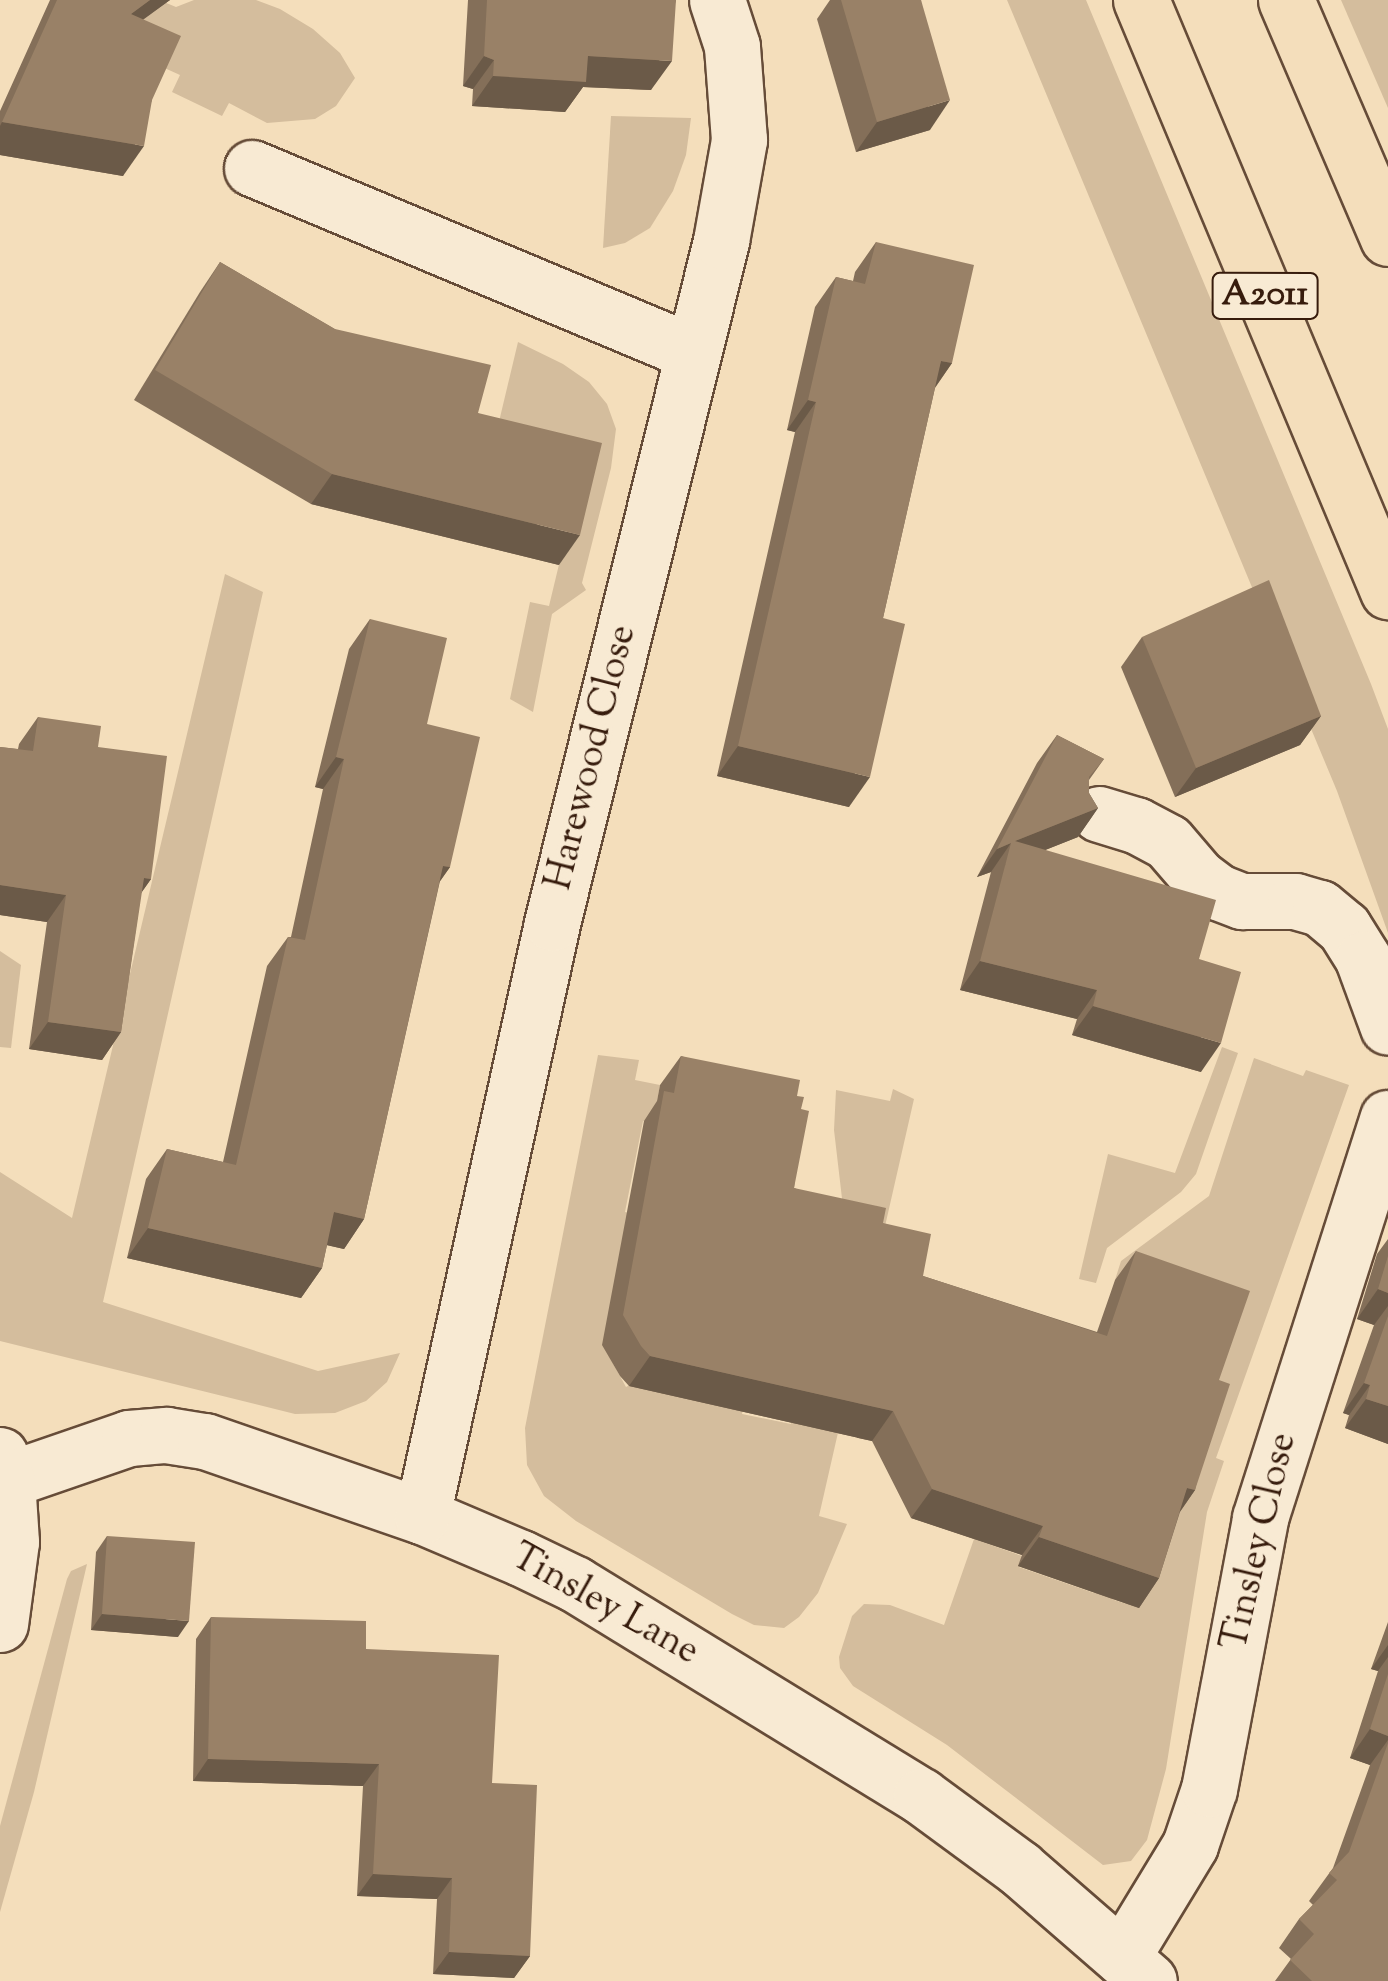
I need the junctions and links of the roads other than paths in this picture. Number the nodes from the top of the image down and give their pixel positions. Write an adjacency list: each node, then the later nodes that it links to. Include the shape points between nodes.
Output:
1 (717, 0): 6 (street, Harewood Close, via 732,46 739,140)
2 (1141, 0): 7 (main road, A2011)
3 (1286, 0): 5 (main road)
4 (252, 168): 6 (street)
5 (1388, 238)
6 (692, 352): 12 (street, Harewood Close, via 552,923)
7 (1388, 591)
8 (1099, 814): 9 (street, via 1168,842 1218,892 1242,901 1320,908 1344,928 1363,959)
9 (1388, 1028)
10 (1388, 1118): 14 (street, Tinsley Close, via 1260,1518 1209,1788)
11 (4, 1467): 12 (street, Tinsley Lane, via 129,1438 185,1437); 13 (street, via 12,1542)
12 (422, 1516): 14 (street, Tinsley Lane, via 574,1584 867,1761 973,1832)
13 (0, 1624)
14 (1136, 1969)

